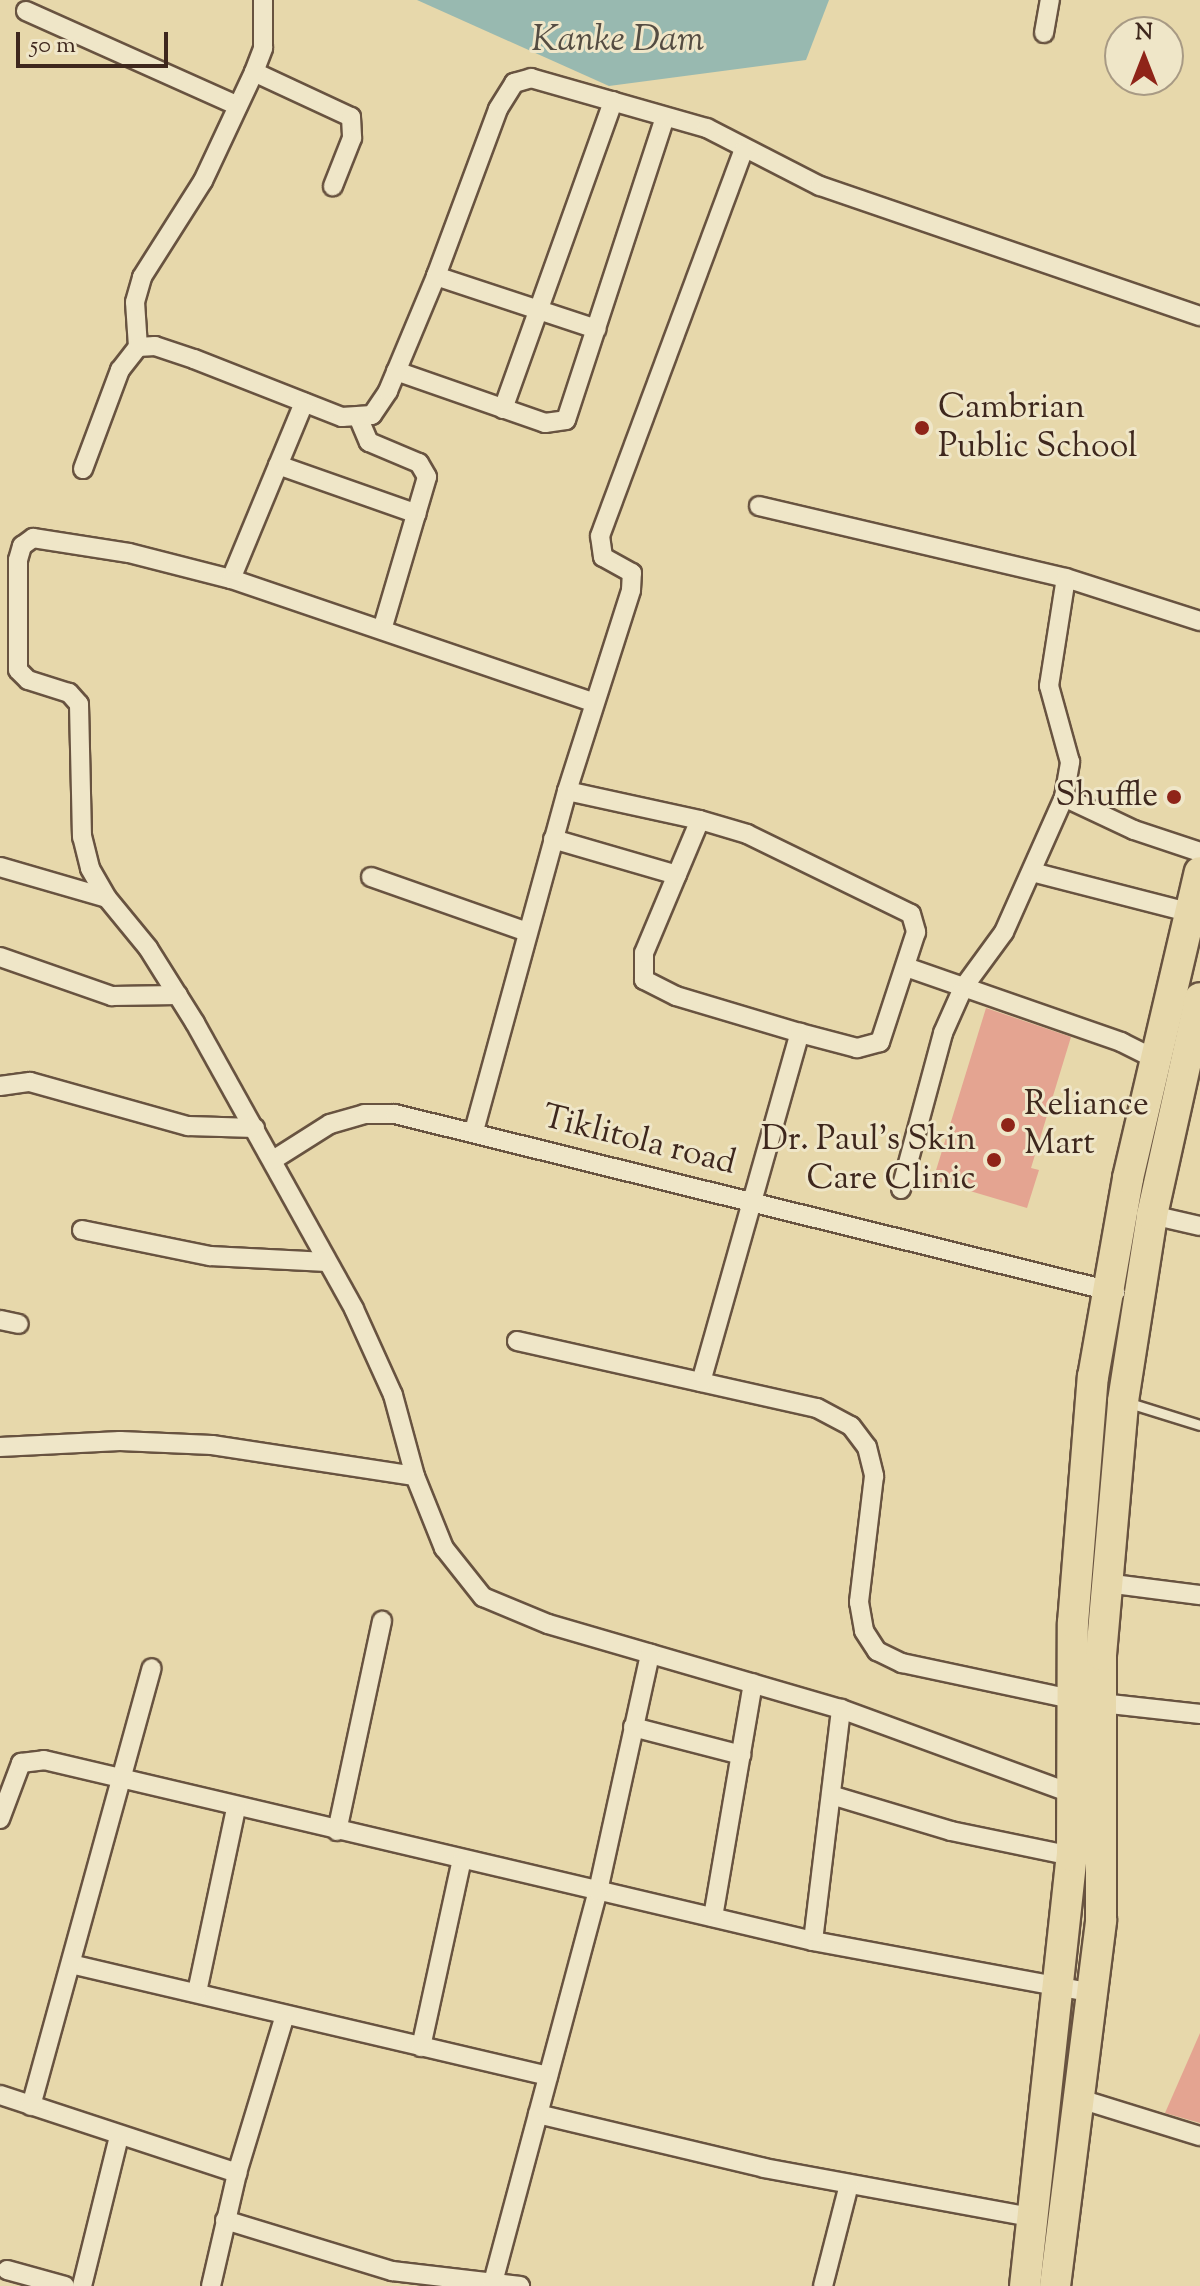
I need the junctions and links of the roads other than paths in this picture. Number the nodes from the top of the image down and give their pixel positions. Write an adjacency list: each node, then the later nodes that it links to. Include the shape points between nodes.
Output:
1 (263, 0): 5 (street, via 263,48)
2 (1050, 0): 4 (street)
3 (26, 11): 7 (street)
4 (1044, 33)
5 (254, 72): 7 (street); 10 (street, via 351,117 352,138)
6 (613, 101): 8 (street); 11 (street, via 549,80 514,83 498,109); 12 (street)
7 (238, 106): 15 (street, via 203,181 142,277 135,302)
8 (665, 118): 9 (street, via 707,128); 14 (street)
9 (743, 151): 13 (street, via 896,214); 28 (street, via 600,536 603,557 626,568 633,581)
10 (333, 186)
11 (436, 276): 12 (street); 16 (street)
12 (540, 311): 14 (street); 18 (street)
13 (1200, 316)
14 (596, 329): 18 (street, via 566,420 545,423)
15 (138, 347): 17 (street, via 155,346 194,359); 21 (street, via 120,370)
16 (396, 371): 18 (street); 19 (street, via 380,405)
17 (304, 403): 19 (street); 20 (street)
18 (503, 409)
19 (359, 419): 23 (street, via 369,442 426,469)
20 (278, 465): 23 (street); 25 (street)
21 (83, 469)
22 (759, 506): 24 (street)
23 (417, 514): 27 (street)
24 (1066, 578): 26 (street); 30 (street, via 1049,686 1070,762)
25 (231, 579): 27 (street); 39 (street, via 48,537 22,546 15,612 18,670 28,680 69,693 79,704 82,837 90,868)
26 (1200, 621)
27 (382, 630): 28 (street)
28 (593, 702): 29 (street)
29 (567, 791): 31 (street); 32 (street)
30 (1064, 797): 33 (street, via 1134,830); 35 (street)
31 (700, 820): 37 (street); 43 (street, via 798,855 911,914 916,932)
32 (553, 839): 37 (street); 41 (street)
33 (1200, 852)
34 (0, 867): 39 (street)
35 (1032, 872): 40 (street); 44 (street, via 1004,932)
36 (1200, 872): 40 (main road)
37 (677, 875): 47 (street, via 644,953 644,980 676,996)
38 (371, 877): 41 (street)
39 (107, 898): 45 (street, via 124,912)
40 (1192, 913): 48 (main road)
41 (527, 932): 51 (street)
42 (0, 957): 45 (street, via 112,996)
43 (906, 967): 44 (street); 47 (street, via 880,1042 857,1048)
44 (963, 988): 48 (street, via 1121,1042); 53 (street, via 928,1076)
45 (178, 995): 50 (street)
46 (1200, 998): 48 (main road)
47 (800, 1033): 54 (street)
48 (1180, 1070): 55 (main road); 59 (main road)
49 (0, 1086): 50 (street, via 30,1082 188,1126)
50 (255, 1128): 52 (street)
51 (474, 1131): 52 (street, Tiklitola road, via 395,1114 364,1114 330,1124); 54 (street, Tiklitola road)
52 (273, 1160): 58 (street)
53 (901, 1189)
54 (755, 1204): 59 (street, Tiklitola road); 62 (street)
55 (1152, 1215): 56 (street); 60 (main road)
56 (1200, 1226)
57 (82, 1230): 58 (street, via 210,1256)
58 (327, 1262): 66 (street, via 377,1356)
59 (1105, 1290): 60 (street, Tiklitola road); 73 (main road, via 1079,1542)
60 (1138, 1296): 63 (main road)
61 (517, 1341): 62 (street)
62 (701, 1382): 73 (street, via 817,1408 851,1426 867,1447 874,1476 859,1602 864,1631 877,1651 902,1663)
63 (1123, 1401): 64 (lane); 67 (main road)
64 (1200, 1425)
65 (0, 1447): 66 (street, via 120,1441 212,1445)
66 (415, 1476): 70 (street, via 444,1548 483,1597 536,1620)
67 (1106, 1583): 68 (street); 73 (main road)
68 (1200, 1595)
69 (382, 1621): 83 (street)
70 (650, 1654): 72 (street); 76 (street)
71 (152, 1668): 78 (street)
72 (753, 1683): 74 (street); 77 (street)
73 (1086, 1701): 75 (street); 79 (main road); 92 (main road, via 1103,1884)
74 (841, 1709): 79 (street); 80 (street)
75 (1200, 1714)
76 (633, 1727): 77 (street); 86 (street)
77 (741, 1755): 87 (street)
78 (124, 1781): 81 (street); 82 (street, via 33,1759 15,1771); 89 (street)
79 (1073, 1794): 84 (main road)
80 (831, 1795): 84 (street, via 951,1831); 88 (street)
81 (236, 1808): 83 (street); 91 (street)
82 (0, 1819)
83 (337, 1831): 85 (street)
84 (1072, 1856): 90 (main road)
85 (462, 1859): 86 (street); 94 (street)
86 (598, 1891): 87 (street); 95 (street)
87 (713, 1917): 88 (street)
88 (813, 1941): 90 (street)
89 (71, 1964): 91 (street); 98 (street)
90 (1061, 1987): 92 (street); 104 (main road)
91 (197, 1992): 93 (street)
92 (1094, 1993): 97 (main road)
93 (285, 2015): 94 (street); 102 (street)
94 (421, 2047): 95 (street)
95 (548, 2076): 99 (street)
96 (0, 2095): 98 (street)
97 (1077, 2098): 100 (street); 114 (main road)
98 (31, 2106): 101 (street)
99 (538, 2114): 103 (street); 107 (street)
100 (1200, 2136)
101 (119, 2137): 102 (street); 109 (street)
102 (237, 2173): 105 (street)
103 (849, 2185): 104 (street); 112 (street)
104 (1031, 2217): 113 (main road)
105 (225, 2220): 107 (street, via 392,2271); 110 (street)
106 (7, 2270): 108 (street)
107 (493, 2283): 111 (street)
108 (65, 2286)
109 (82, 2286)
110 (211, 2286)
111 (520, 2286)
112 (823, 2286)
113 (1025, 2286)
114 (1055, 2286)

